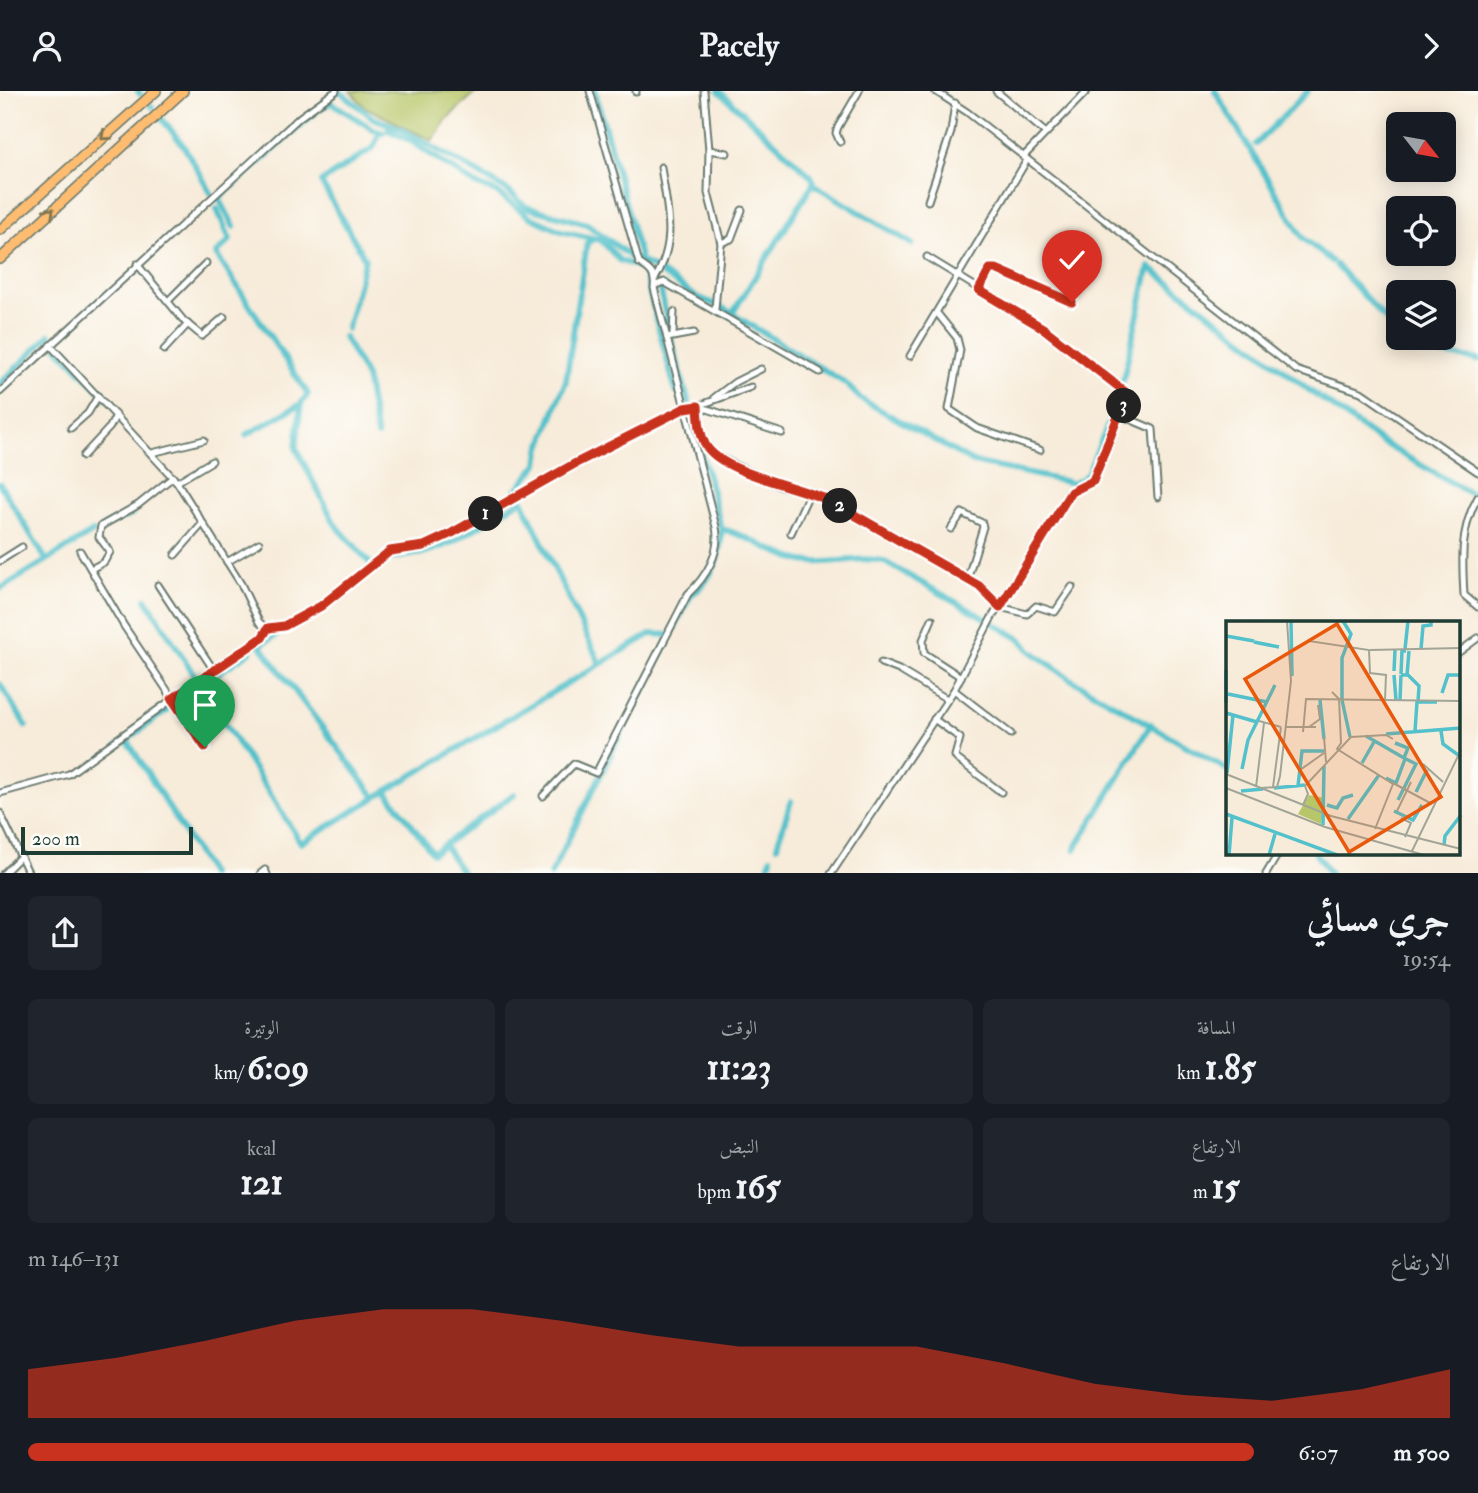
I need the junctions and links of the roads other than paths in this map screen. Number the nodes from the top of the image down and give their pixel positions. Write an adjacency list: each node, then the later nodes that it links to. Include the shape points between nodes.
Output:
1 (156, 91): 19 (highway, one-way to 19)
2 (183, 91): 22 (highway, one-way to 2)
3 (336, 91): 24 (street, via 300,117)
4 (590, 91): 26 (street, via 639,263)
5 (705, 91): 13 (street)
6 (859, 91): 12 (street, via 838,127)
7 (935, 91): 10 (street)
8 (996, 91): 11 (street)
9 (1087, 91): 11 (street)
10 (955, 103): 15 (street); 17 (street, via 951,132)
11 (1046, 133): 15 (street)
12 (840, 142)
13 (709, 150): 14 (street); 20 (street, via 708,193)
14 (727, 153)
15 (1025, 158): 25 (street); 58 (street, via 1296,370 1360,393)
16 (661, 167): 26 (street, via 671,236 668,255)
17 (928, 201)
18 (741, 210): 20 (street, via 731,239)
19 (0, 230)
20 (721, 243): 31 (street)
21 (927, 257): 25 (street)
22 (0, 259)
23 (206, 263): 29 (street)
24 (137, 264): 29 (street); 38 (street)
25 (959, 278): 28 (street); 33 (street)
26 (655, 279): 27 (street)
27 (654, 288): 31 (street, via 664,282); 37 (street)
28 (979, 290): 30 (street, via 990,269 996,269); 50 (street, via 1043,328 1124,391 1126,402)
29 (167, 301): 35 (street)
30 (1072, 302)
31 (715, 309): 42 (street)
32 (674, 312): 37 (street)
33 (937, 313): 40 (street); 54 (street, via 957,338 960,350 949,409 977,428)
34 (224, 317): 35 (street, via 202,336)
35 (188, 324): 39 (street)
36 (694, 333): 37 (street)
37 (670, 336): 48 (street)
38 (50, 345): 44 (street); 45 (street)
39 (164, 350)
40 (910, 356)
41 (761, 369): 46 (street, via 734,382)
42 (820, 372)
43 (751, 387): 46 (street)
44 (0, 392)
45 (98, 396): 49 (street); 51 (street)
46 (710, 402): 47 (street)
47 (698, 406): 48 (street); 52 (street); 60 (street, via 703,440 715,455 779,486)
48 (685, 408): 79 (street, via 452,533 424,546 390,551 321,606 284,626); 93 (street, via 718,544 707,573 688,594 600,768 593,774 574,764)
49 (116, 415): 55 (street); 56 (street)
50 (1120, 415): 61 (street, via 1153,429); 76 (street, via 1093,481 1071,492)
51 (71, 428)
52 (782, 433)
53 (204, 440): 55 (street)
54 (1040, 450)
55 (152, 453): 59 (street)
56 (83, 456)
57 (212, 461): 59 (street)
58 (1478, 472)
59 (175, 480): 63 (street); 72 (street, via 101,526 99,537 110,552)
60 (810, 492): 65 (street); 73 (street)
61 (1158, 497)
62 (1478, 497): 77 (street, via 1466,517 1462,546 1464,595)
63 (203, 523): 69 (street); 71 (street)
64 (951, 529): 73 (street, via 962,513 982,523)
65 (791, 533)
66 (259, 543): 71 (street)
67 (22, 547): 70 (street)
68 (80, 551): 72 (street)
69 (175, 555)
70 (0, 561)
71 (227, 562): 79 (street, via 259,622)
72 (91, 569): 86 (street)
73 (967, 580): 76 (street)
74 (159, 585): 83 (street)
75 (1072, 587): 76 (street, via 1055,612 1036,606 1027,614)
76 (1000, 607): 84 (street)
77 (1478, 607)
78 (932, 619): 84 (street, via 923,640 924,653)
79 (268, 628): 83 (street, via 262,638)
80 (1478, 638): 81 (street)
81 (1460, 651)
82 (881, 663): 87 (street)
83 (213, 669): 86 (street)
84 (961, 677): 85 (street)
85 (954, 690): 87 (street); 89 (street)
86 (172, 699): 90 (street); 92 (street, via 69,774)
87 (947, 699): 88 (street)
88 (934, 719): 91 (street, via 960,738 957,759); 101 (street)
89 (1011, 734)
90 (205, 747)
91 (1001, 792)
92 (0, 793)
93 (543, 796)
94 (0, 813): 95 (street)
95 (21, 856): 97 (street); 98 (street)
96 (1277, 856): 102 (street)
97 (3, 873)
98 (29, 873)
99 (260, 873): 100 (street)
100 (268, 873)
101 (831, 873)
102 (1266, 873)

